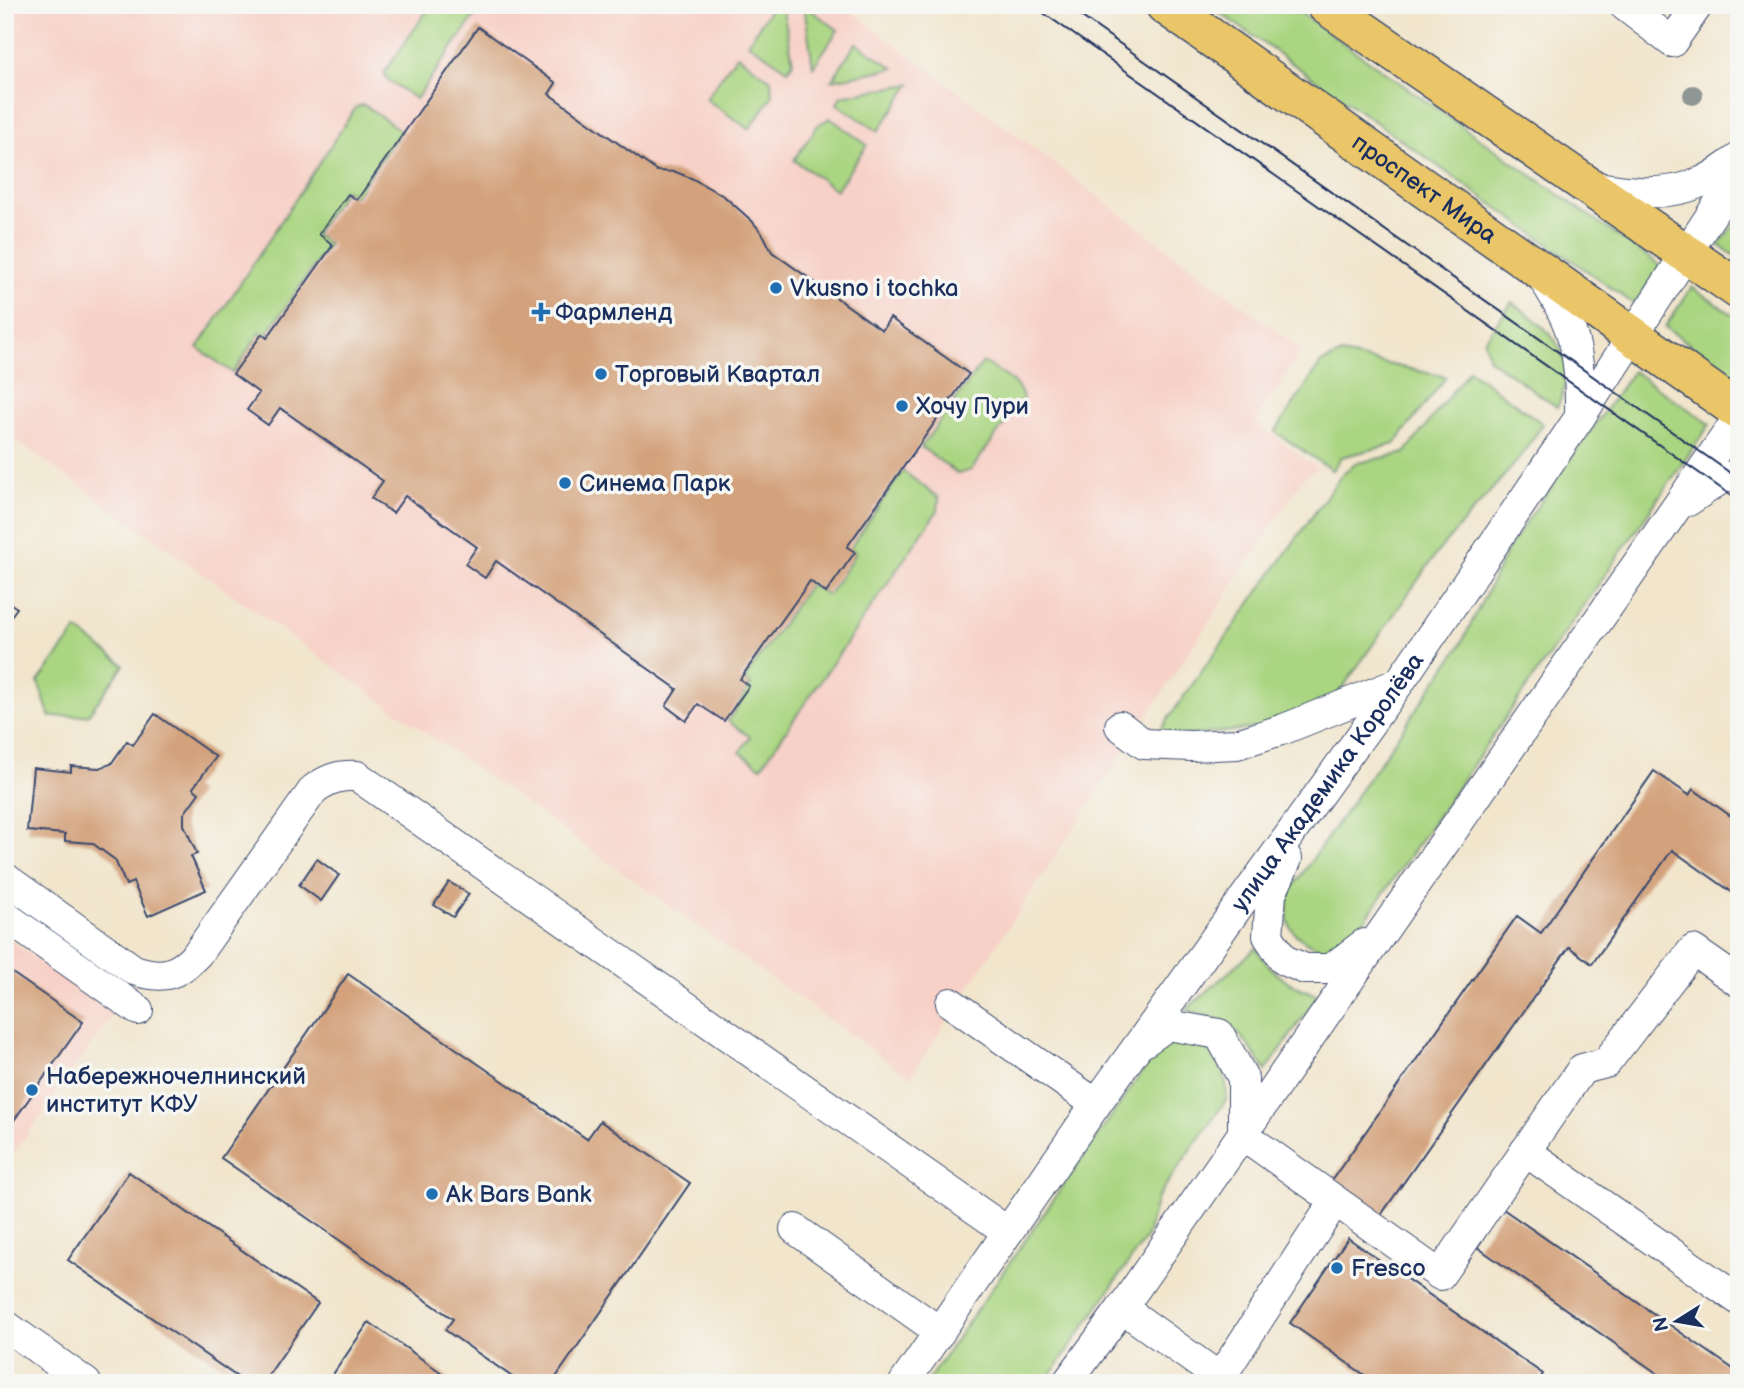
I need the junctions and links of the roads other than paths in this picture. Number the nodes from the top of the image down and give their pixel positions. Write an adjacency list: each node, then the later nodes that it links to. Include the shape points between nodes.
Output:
1 (1165, 5): 9 (main road, проспект Мира)
2 (1624, 5): 3 (street, via 1672,42)
3 (1698, 5)
4 (1336, 10): 7 (main road)
5 (1739, 158): 7 (street, via 1702,182 1667,192)
6 (1739, 172): 8 (street, улица Академика Королёва)
7 (1590, 186): 8 (main road)
8 (1686, 253): 10 (main road); 11 (street, улица Академика Королёва)
9 (1535, 266): 11 (main road, проспект Мира); 13 (street, via 1575,338 1581,375)
10 (1739, 290)
11 (1633, 335): 12 (main road, проспект Мира); 13 (street, улица Академика Королёва)
12 (1739, 411)
13 (1580, 417): 17 (street, улица Академика Королёва)
14 (1739, 417): 16 (street)
15 (1739, 474): 16 (street, via 1722,478)
16 (1674, 511): 22 (street)
17 (1399, 683): 18 (street, via 1237,744 1143,744); 19 (street, улица Академика Королёва)
18 (1120, 726)
19 (1313, 801): 22 (street, via 1271,894 1268,936 1284,960 1305,969 1331,969); 26 (street, улица Академика Королёва)
20 (5, 878): 32 (street, via 134,970 170,974 197,954 314,789 336,777 356,776)
21 (5, 916): 25 (street)
22 (1382, 931): 28 (street)
23 (1739, 982): 29 (street, via 1693,950 1606,1063 1582,1069)
24 (951, 1003): 27 (street)
25 (138, 1010)
26 (1140, 1044): 27 (street, улица Академика Королёва); 28 (street, via 1168,1025 1219,1034 1243,1078)
27 (1096, 1104): 32 (street, улица Академика Королёва)
28 (1242, 1135): 30 (street); 34 (street)
29 (1525, 1151): 30 (street, via 1440,1275); 33 (street)
30 (1335, 1201): 38 (street)
31 (795, 1229): 36 (street)
32 (1008, 1232): 36 (street, улица Академика Королёва)
33 (1739, 1300)
34 (1122, 1308): 38 (street); 40 (street)
35 (5, 1325): 37 (street)
36 (940, 1332): 39 (street, улица Академика Королёва)
37 (74, 1379)
38 (1224, 1380)
39 (904, 1383)
40 (1067, 1383)

